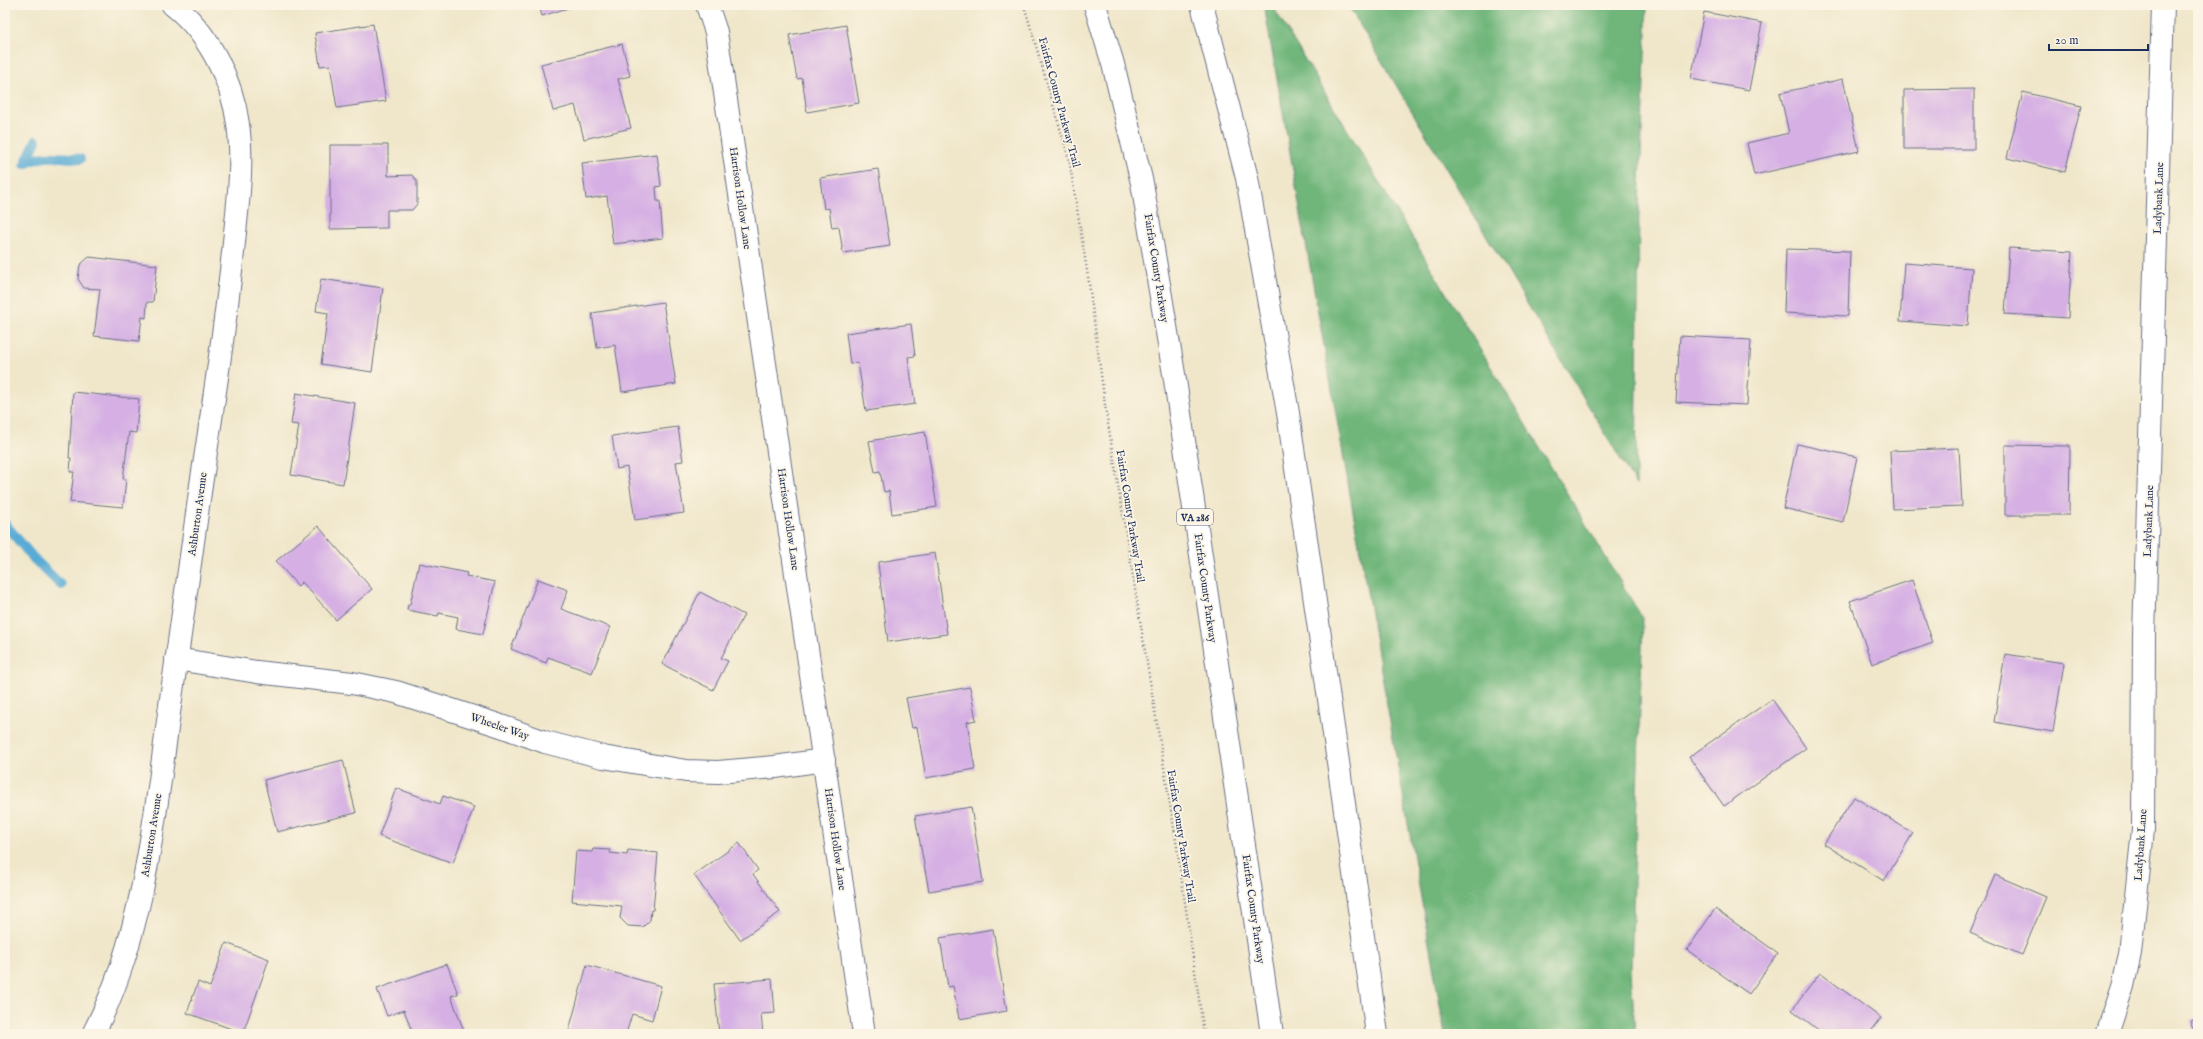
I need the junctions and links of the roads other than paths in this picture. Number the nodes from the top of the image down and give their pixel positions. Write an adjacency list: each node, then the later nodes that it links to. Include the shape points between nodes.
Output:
1 (173, 5): 6 (main road, Ashburton Avenue, via 209,44 228,82 238,123 240,178 227,306)
2 (707, 5): 7 (main road, Harrison Hollow Lane, via 716,32)
3 (1095, 5): 10 (main road, Fairfax County Parkway / VA 286, via 1113,64 1142,183 1175,380)
4 (1202, 5): 11 (main road, via 1247,178 1287,405)
5 (2163, 5): 12 (main road, Ladybank Lane, via 2144,636 2143,830 2130,953 2123,986)
6 (176, 659): 7 (main road, Wheeler Way, via 352,683 396,692 498,724 545,742 603,757 686,771 718,772); 8 (main road, Ashburton Avenue, via 142,892 128,943 102,1017)
7 (824, 760): 9 (main road, Harrison Hollow Lane)
8 (93, 1034)
9 (864, 1034)
10 (1272, 1034)
11 (1377, 1034)
12 (2107, 1034)

